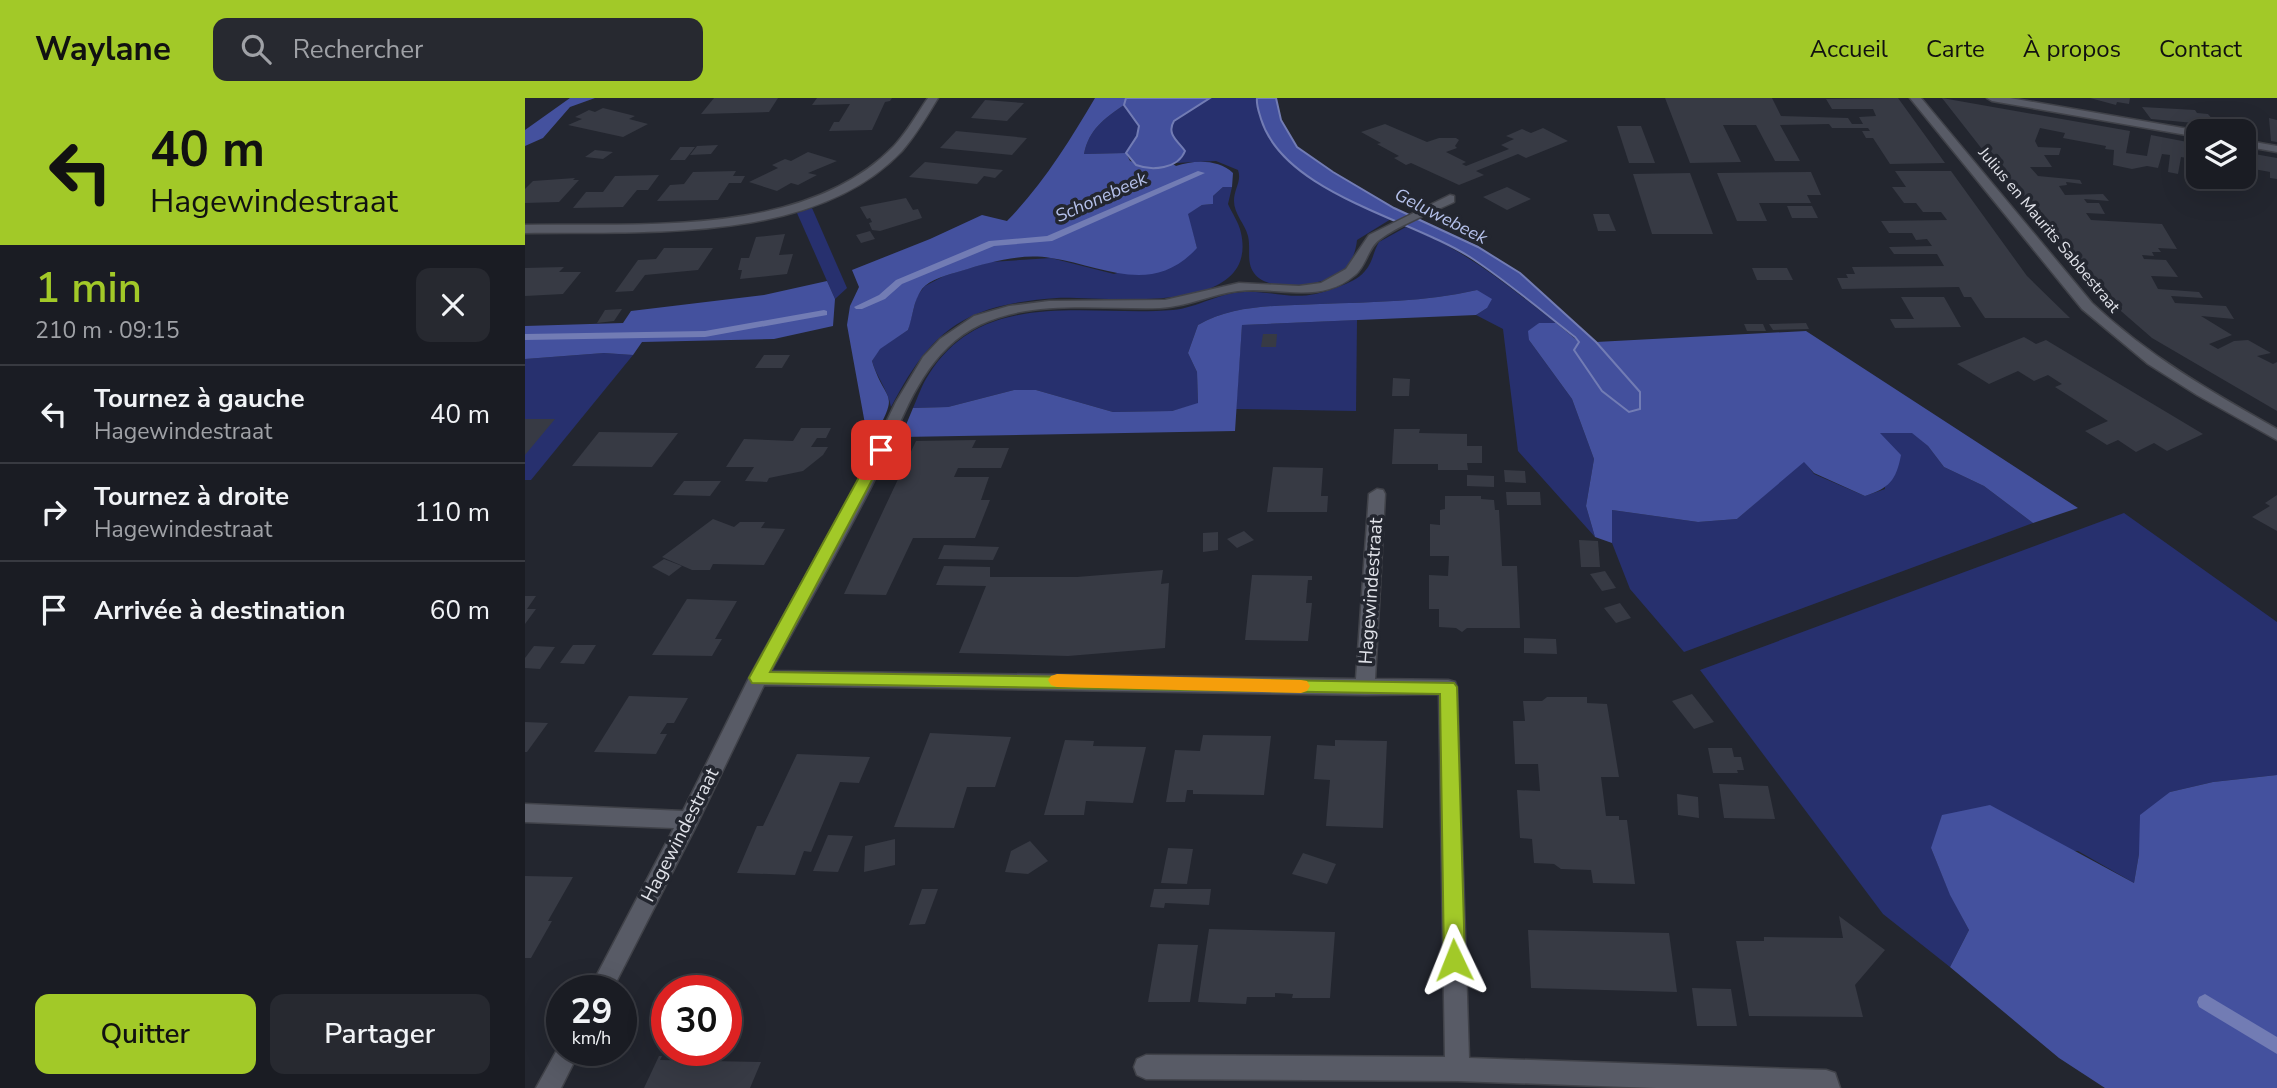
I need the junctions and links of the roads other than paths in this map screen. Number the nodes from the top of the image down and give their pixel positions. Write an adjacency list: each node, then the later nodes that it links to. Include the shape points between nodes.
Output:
1 (933, 98): 8 (street, via 894,153 868,174 786,211 717,224)
2 (1915, 98): 9 (street, Julius en Maurits Sabbestraat, via 2106,326 2153,362)
3 (1992, 98): 4 (street)
4 (2186, 132)
5 (2256, 145): 6 (street)
6 (2277, 149)
7 (1450, 199): 11 (street, Hagewindestraat, via 1373,237 1351,272 1324,286 1299,290 1239,286 1165,304 1009,310 979,319 945,342 928,360 903,402 822,564)
8 (525, 229)
9 (2277, 435)
10 (1377, 494): 12 (street, Hagewindestraat)
11 (758, 678): 12 (street, Hagewindestraat); 14 (street, Hagewindestraat)
12 (1365, 688): 18 (street, Hagewindestraat, via 1448,687)
13 (525, 813): 14 (street)
14 (689, 820): 15 (street, Hagewindestraat)
15 (608, 975)
16 (560, 1066): 19 (street)
17 (1146, 1067): 18 (street)
18 (1457, 1069): 20 (street, via 1826,1082)
19 (548, 1088)
20 (1828, 1088)

